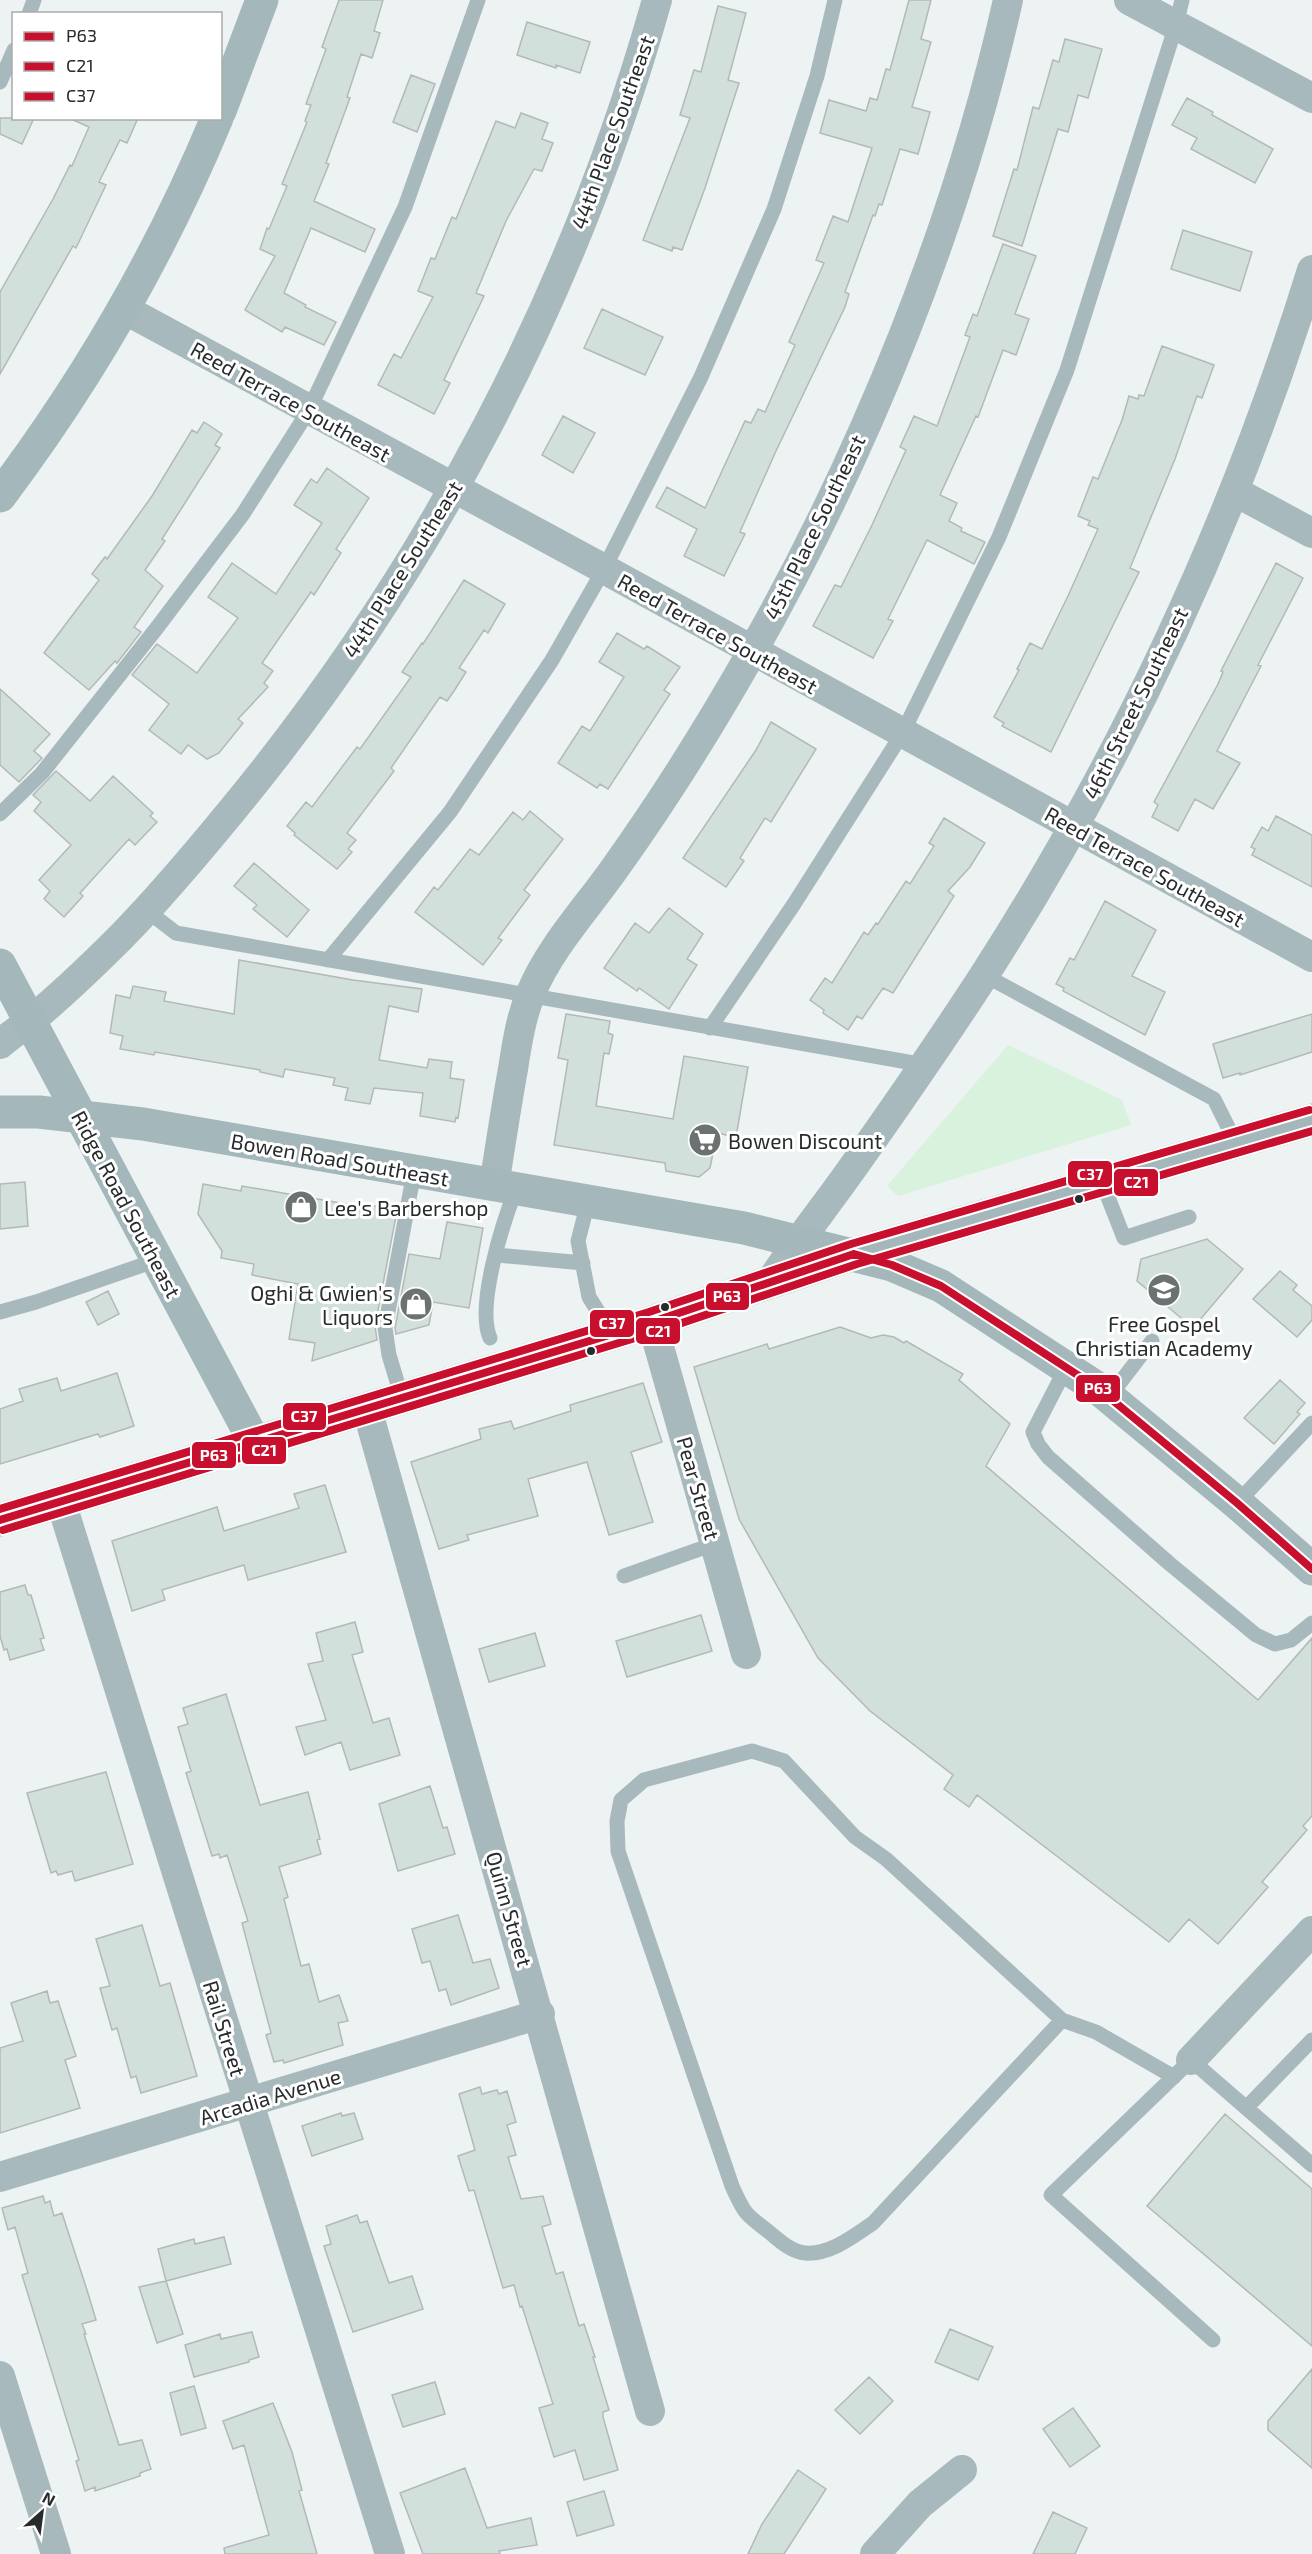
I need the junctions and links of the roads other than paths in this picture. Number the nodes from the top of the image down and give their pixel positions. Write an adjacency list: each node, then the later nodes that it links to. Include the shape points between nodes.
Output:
1 (262, 0): 11 (main road)
2 (478, 0): 16 (lane, via 405,207)
3 (657, 0): 17 (street, 44th Place Southeast, via 613,138 568,255 510,382)
4 (835, 0): 21 (lane, via 817,76 774,209 701,377)
5 (1008, 0): 22 (street, 45th Place Southeast, via 952,196 896,351 823,516)
6 (1129, 0): 7 (street)
7 (1179, 13): 10 (street); 23 (lane, via 1067,370 999,537)
8 (12, 55): 9 (lane)
9 (0, 82)
10 (1312, 98)
11 (222, 106)
12 (216, 120): 14 (main road, via 174,216)
13 (1312, 270): 15 (street, 46th Street Southeast)
14 (124, 309): 16 (street, Reed Terrace Southeast); 19 (main road, via 68,401)
15 (1305, 322): 18 (street, 46th Street Southeast)
16 (309, 410): 17 (street, Reed Terrace Southeast); 24 (lane, via 243,514 156,629 42,773)
17 (454, 489): 21 (street, Reed Terrace Southeast); 26 (street, 44th Place Southeast, via 382,608 326,689 267,768)
18 (1234, 491): 20 (street); 25 (street, 46th Street Southeast, via 1142,697)
19 (0, 496)
20 (1312, 533)
21 (604, 569): 22 (street, Reed Terrace Southeast); 28 (lane, via 552,660 450,812)
22 (752, 652): 23 (street, Reed Terrace Southeast); 31 (street, 45th Place Southeast, via 673,783 550,957)
23 (902, 734): 25 (street, Reed Terrace Southeast); 33 (lane)
24 (0, 814)
25 (1073, 827): 27 (street, Reed Terrace Southeast); 30 (street, 46th Street Southeast)
26 (146, 910): 28 (lane, via 176,933); 32 (street, 44th Place Southeast)
27 (1312, 957)
28 (328, 960): 31 (lane)
29 (0, 964): 32 (main road, Ridge Road Southeast)
30 (984, 975): 35 (street, 46th Street Southeast); 39 (lane, via 1214,1099)
31 (530, 996): 33 (lane); 42 (street, 45th Place Southeast, via 521,1024)
32 (30, 1021): 34 (street, 44th Place Southeast); 37 (main road, Ridge Road Southeast)
33 (710, 1028): 35 (lane)
34 (0, 1044)
35 (925, 1065): 45 (street, 46th Street Southeast)
36 (0, 1112): 37 (main road, Bowen Road Southeast)
37 (80, 1117): 40 (main road, Bowen Road Southeast, via 154,1126); 48 (main road, Ridge Road Southeast)
38 (1312, 1120): 39 (main road)
39 (1236, 1143): 41 (main road)
40 (414, 1172): 42 (main road, Bowen Road Southeast); 58 (lane, via 385,1328)
41 (1102, 1182): 44 (lane, via 1124,1238); 46 (main road)
42 (505, 1187): 43 (main road, Bowen Road Southeast); 47 (lane)
43 (588, 1202): 45 (main road, Bowen Road Southeast, via 744,1228); 49 (lane, via 579,1233)
44 (1189, 1217)
45 (797, 1242): 46 (main road, Bowen Road Southeast); 50 (street, 46th Street Southeast)
46 (854, 1254): 50 (main road); 56 (main road, Bowen Road Southeast, via 941,1286)
47 (497, 1255): 49 (lane); 54 (lane, via 487,1298 486,1328)
48 (157, 1260): 51 (lane); 61 (main road, Ridge Road Southeast)
49 (583, 1263): 53 (lane, via 589,1298)
50 (771, 1281): 52 (main road)
51 (0, 1312)
52 (652, 1322): 53 (main road); 65 (street, Pear Street)
53 (612, 1334): 58 (main road)
54 (490, 1338)
55 (1152, 1341): 57 (lane)
56 (1066, 1368): 57 (main road, Bowen Road Southeast); 68 (lane, via 1033,1432 1048,1456 1256,1635 1275,1644 1291,1641)
57 (1109, 1397): 63 (main road, Bowen Road Southeast)
58 (402, 1398): 59 (main road)
59 (367, 1409): 61 (main road); 71 (street, Quinn Street)
60 (1312, 1423): 63 (lane)
61 (255, 1443): 62 (main road)
62 (60, 1502): 64 (main road); 75 (street, Rail Street)
63 (1238, 1503): 66 (main road, Bowen Road Southeast)
64 (0, 1520)
65 (714, 1544): 67 (lane); 69 (street, Pear Street)
66 (1312, 1569)
67 (624, 1576)
68 (1312, 1623)
69 (746, 1654)
70 (1312, 1931): 74 (street)
71 (540, 2014): 75 (street, Arcadia Avenue); 81 (street, Quinn Street)
72 (1062, 2020): 72 (lane, via 886,1859 855,1837 784,1761 752,1751 644,1780 621,1800 616,1821 618,1851 732,2186 744,2213 787,2246 805,2253 826,2249 873,2223); 74 (lane)
73 (1312, 2040): 76 (lane)
74 (1183, 2069): 76 (lane); 79 (lane, via 1051,2195)
75 (249, 2103): 78 (street, Arcadia Avenue); 84 (street, Rail Street)
76 (1246, 2108): 77 (lane)
77 (1312, 2164)
78 (0, 2177)
79 (1213, 2340)
80 (0, 2376): 83 (street)
81 (650, 2411)
82 (962, 2470): 85 (street, via 920,2504)
83 (56, 2554)
84 (390, 2554)
85 (875, 2554)

